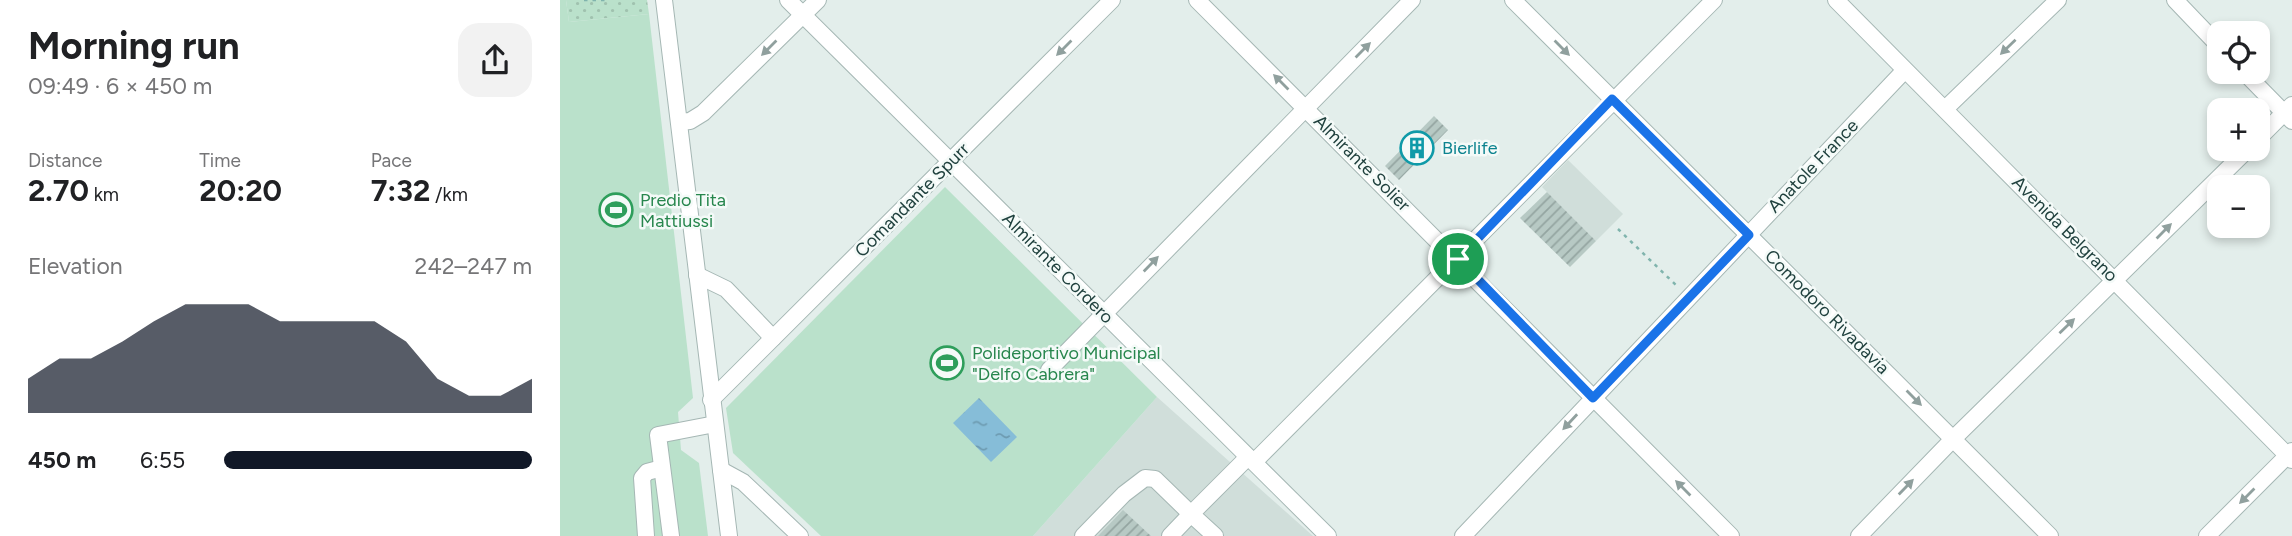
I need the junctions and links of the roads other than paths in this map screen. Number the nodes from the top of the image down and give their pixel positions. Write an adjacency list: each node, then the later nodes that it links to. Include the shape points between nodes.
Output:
1 (664, 0): 20 (street)
2 (788, 0): 12 (street, Almirante Cordero)
3 (818, 0): 12 (street)
4 (1112, 0): 23 (street, Comandante Spurr, one-way to 23)
5 (1197, 0): 17 (street, Almirante Solier, one-way to 5)
6 (1412, 0): 17 (street, one-way to 6)
7 (1513, 0): 16 (street, Comodoro Rivadavia, one-way to 16)
8 (1714, 0): 16 (street)
9 (1836, 0): 14 (street, Avenida Belgrano)
10 (2058, 0): 18 (street, one-way to 18)
11 (2175, 0): 13 (street)
12 (803, 15): 20 (street, one-way to 20, via 703,113); 23 (street, Almirante Cordero)
13 (2207, 33)
14 (1904, 71): 18 (street, Avenida Belgrano); 24 (street, Anatole France)
15 (2257, 84): 19 (street)
16 (1612, 99): 24 (street, Comodoro Rivadavia); 25 (street)
17 (1306, 107): 25 (street, Almirante Solier); 28 (street, one-way to 17)
18 (1945, 109): 27 (street, Avenida Belgrano)
19 (2289, 113): 21 (street)
20 (680, 122): 26 (street)
21 (2270, 129)
22 (2236, 161): 27 (street, one-way to 22)
23 (950, 162): 28 (street, Almirante Cordero); 29 (street, Comandante Spurr)
24 (1749, 235): 31 (street, Anatole France); 34 (street, Comodoro Rivadavia, one-way to 34)
25 (1458, 259): 31 (street, Almirante Solier); 36 (street)
26 (697, 275): 29 (street, via 726,289); 32 (street)
27 (2116, 279): 34 (street, one-way to 27); 35 (street, Avenida Belgrano)
28 (1103, 313): 30 (street); 36 (street, Almirante Cordero)
29 (773, 338): 32 (street, Comandante Spurr)
30 (1049, 370)
31 (1593, 398): 48 (street, Anatole France, one-way to 48); 49 (street, Almirante Solier, one-way to 31)
32 (711, 400): 33 (street)
33 (715, 424): 37 (street, via 658,436); 38 (street)
34 (1954, 438): 50 (street, one-way to 34); 51 (street, Comodoro Rivadavia)
35 (2290, 455): 52 (street, one-way to 52)
36 (1251, 459): 39 (street); 47 (street, Almirante Cordero)
37 (662, 468): 40 (street, via 642,478); 41 (street)
38 (721, 470): 42 (street); 43 (street, via 743,482)
39 (1191, 514): 44 (street, via 1155,479 1145,478); 45 (street); 46 (street)
40 (646, 536)
41 (670, 536)
42 (729, 536)
43 (800, 536)
44 (1083, 536)
45 (1170, 536)
46 (1215, 536)
47 (1328, 536)
48 (1463, 536)
49 (1731, 536)
50 (1859, 536)
51 (2050, 536)
52 (2207, 536)

